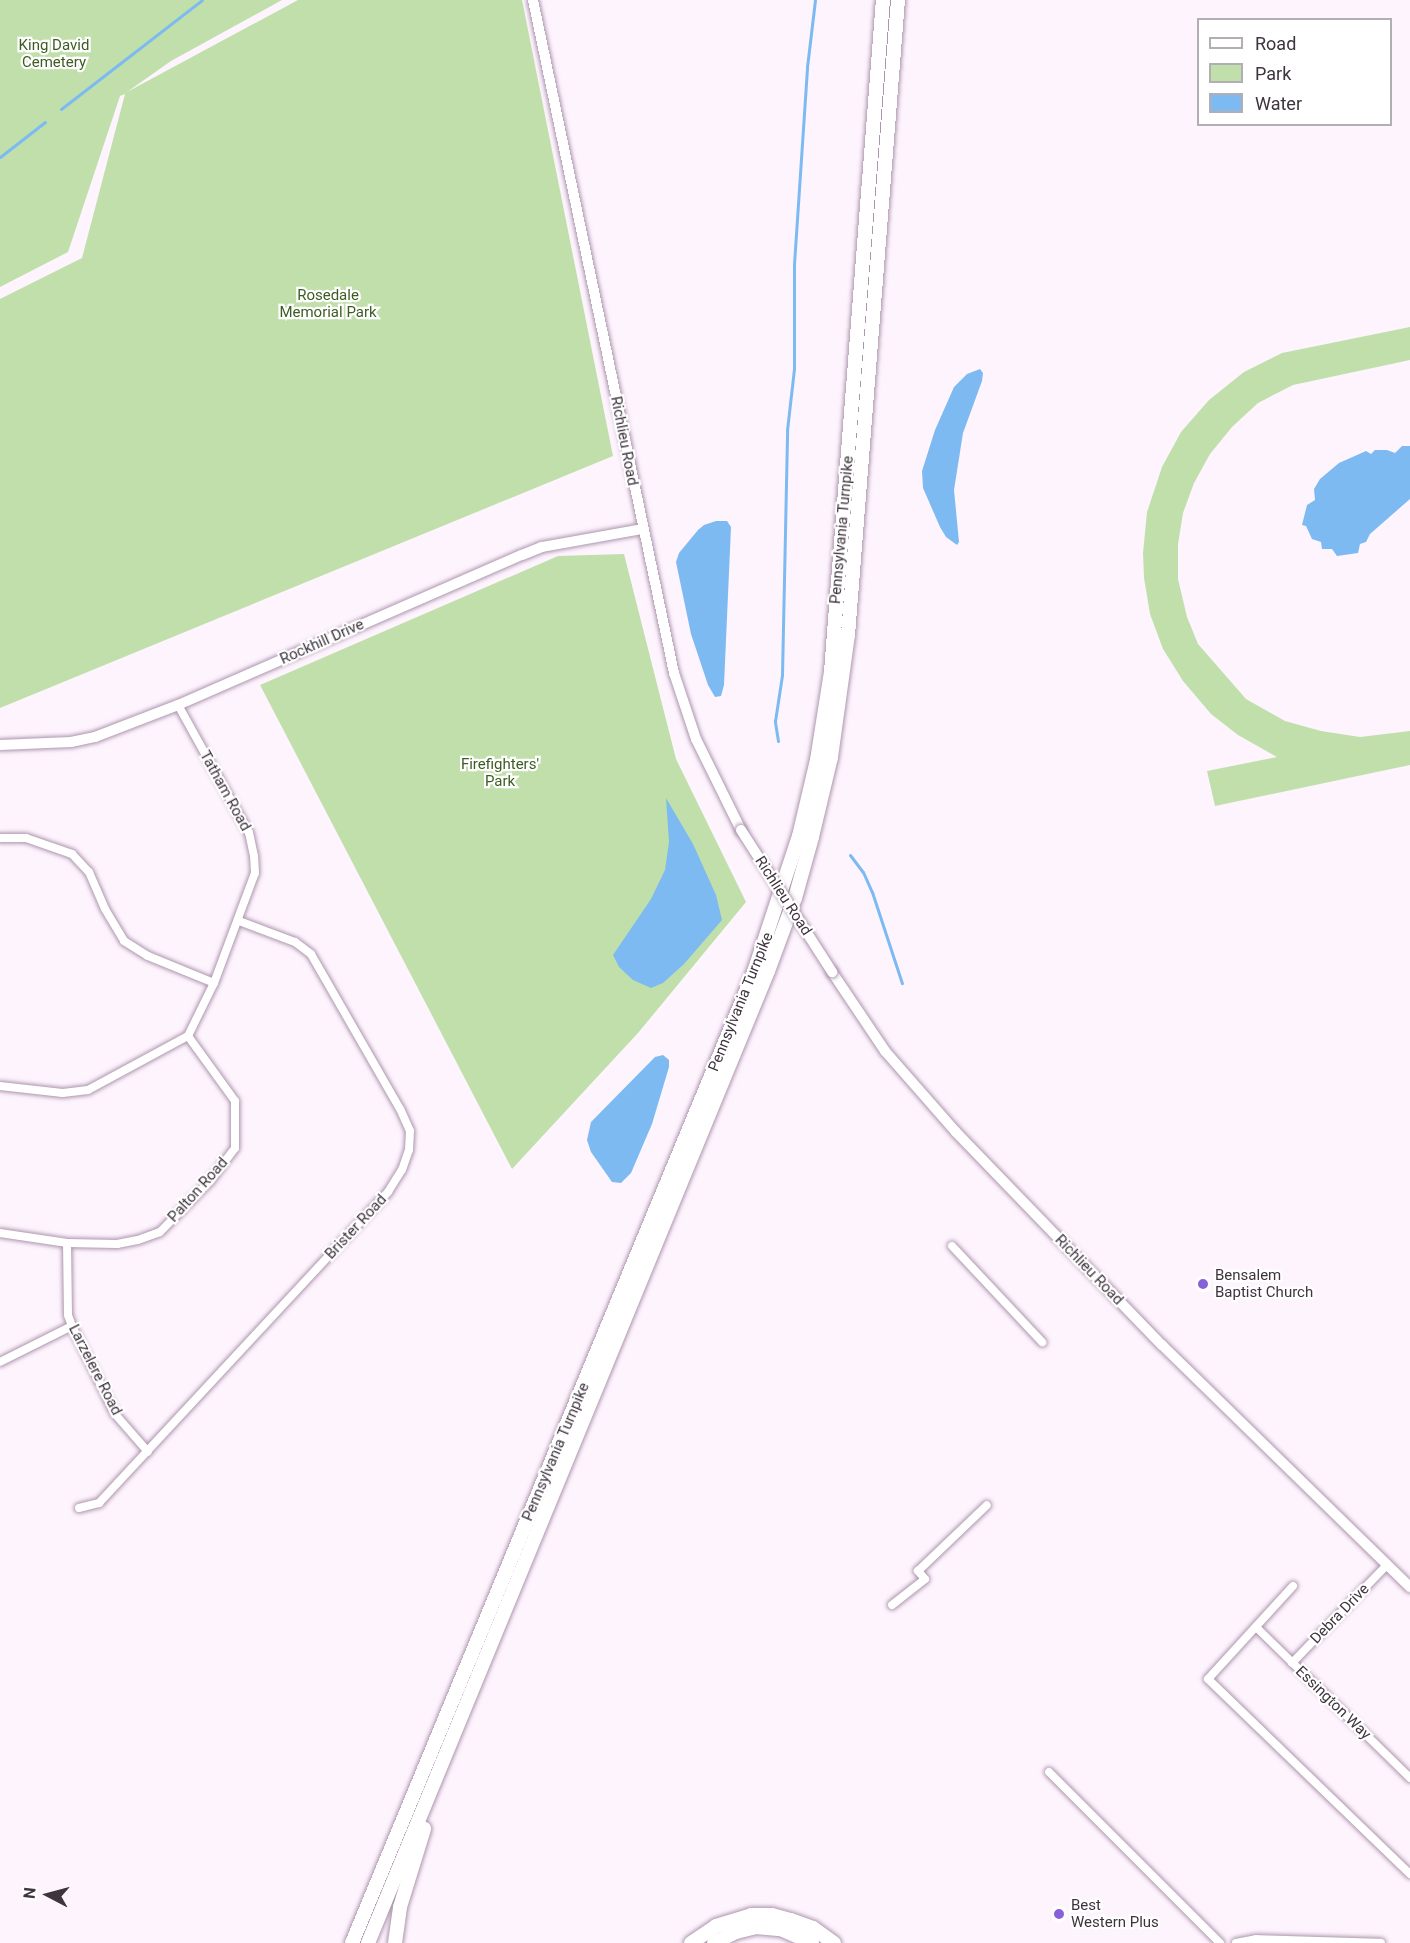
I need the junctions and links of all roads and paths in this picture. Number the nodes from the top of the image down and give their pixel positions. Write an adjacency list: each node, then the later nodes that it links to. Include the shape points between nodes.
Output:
1 (533, 0): 4 (main road, Richlieu Road)
2 (883, 0): 31 (highway, Pennsylvania Turnpike, via 831,672 817,760 799,836 750,982)
3 (898, 0): 27 (highway, Pennsylvania Turnpike, via 848,635 831,758 812,837 768,971)
4 (642, 529): 5 (main road, Rockhill Drive, via 522,555); 21 (main road, Richlieu Road, bridge, via 684,708 714,780 741,830 878,1042 922,1096 1162,1345)
5 (178, 705): 6 (main road, Rockhill Drive, via 95,737); 8 (street, Tatham Road, via 249,833 255,873)
6 (0, 745)
7 (0, 838): 9 (street, via 26,838 72,855 89,872 124,941 148,956)
8 (239, 921): 9 (street, Tatham Road); 18 (street, Brister Road, via 295,942 311,954 400,1110 410,1131 409,1150 388,1192)
9 (214, 983): 10 (street, Tatham Road)
10 (188, 1036): 11 (street, via 88,1090 63,1093); 13 (street, Palton Road, via 235,1101 235,1148 210,1181 160,1232 117,1244)
11 (0, 1086)
12 (0, 1233): 13 (street, Palton Road)
13 (68, 1243): 15 (street, Larzelere Road, via 68,1314)
14 (952, 1246): 16 (street)
15 (72, 1326): 17 (street); 18 (street, Larzelere Road, via 115,1414)
16 (1042, 1342)
17 (0, 1362)
18 (148, 1452): 20 (street, Brister Road, via 99,1503)
19 (987, 1505): 24 (street, via 918,1571 925,1579)
20 (79, 1508)
21 (1387, 1565): 23 (main road, Richlieu Road); 26 (street, Debra Drive)
22 (1293, 1586): 25 (street)
23 (1410, 1587)
24 (892, 1605)
25 (1256, 1627): 26 (street, Essington Way); 30 (street, via 1209,1679)
26 (1292, 1663): 29 (street, Essington Way)
27 (465, 1707): 32 (highway, Pennsylvania Turnpike); 33 (highway, via 408,1876)
28 (1049, 1772): 38 (street)
29 (1410, 1778)
30 (1410, 1874)
31 (352, 1943)
32 (368, 1943)
33 (395, 1943)
34 (691, 1943): 37 (highway, via 716,1926 751,1915 772,1915 813,1928)
35 (714, 1943): 36 (highway, via 756,1928 781,1929)
36 (813, 1943)
37 (834, 1943)
38 (1220, 1943)
39 (1236, 1943): 40 (street, via 1266,1939)
40 (1381, 1943)

